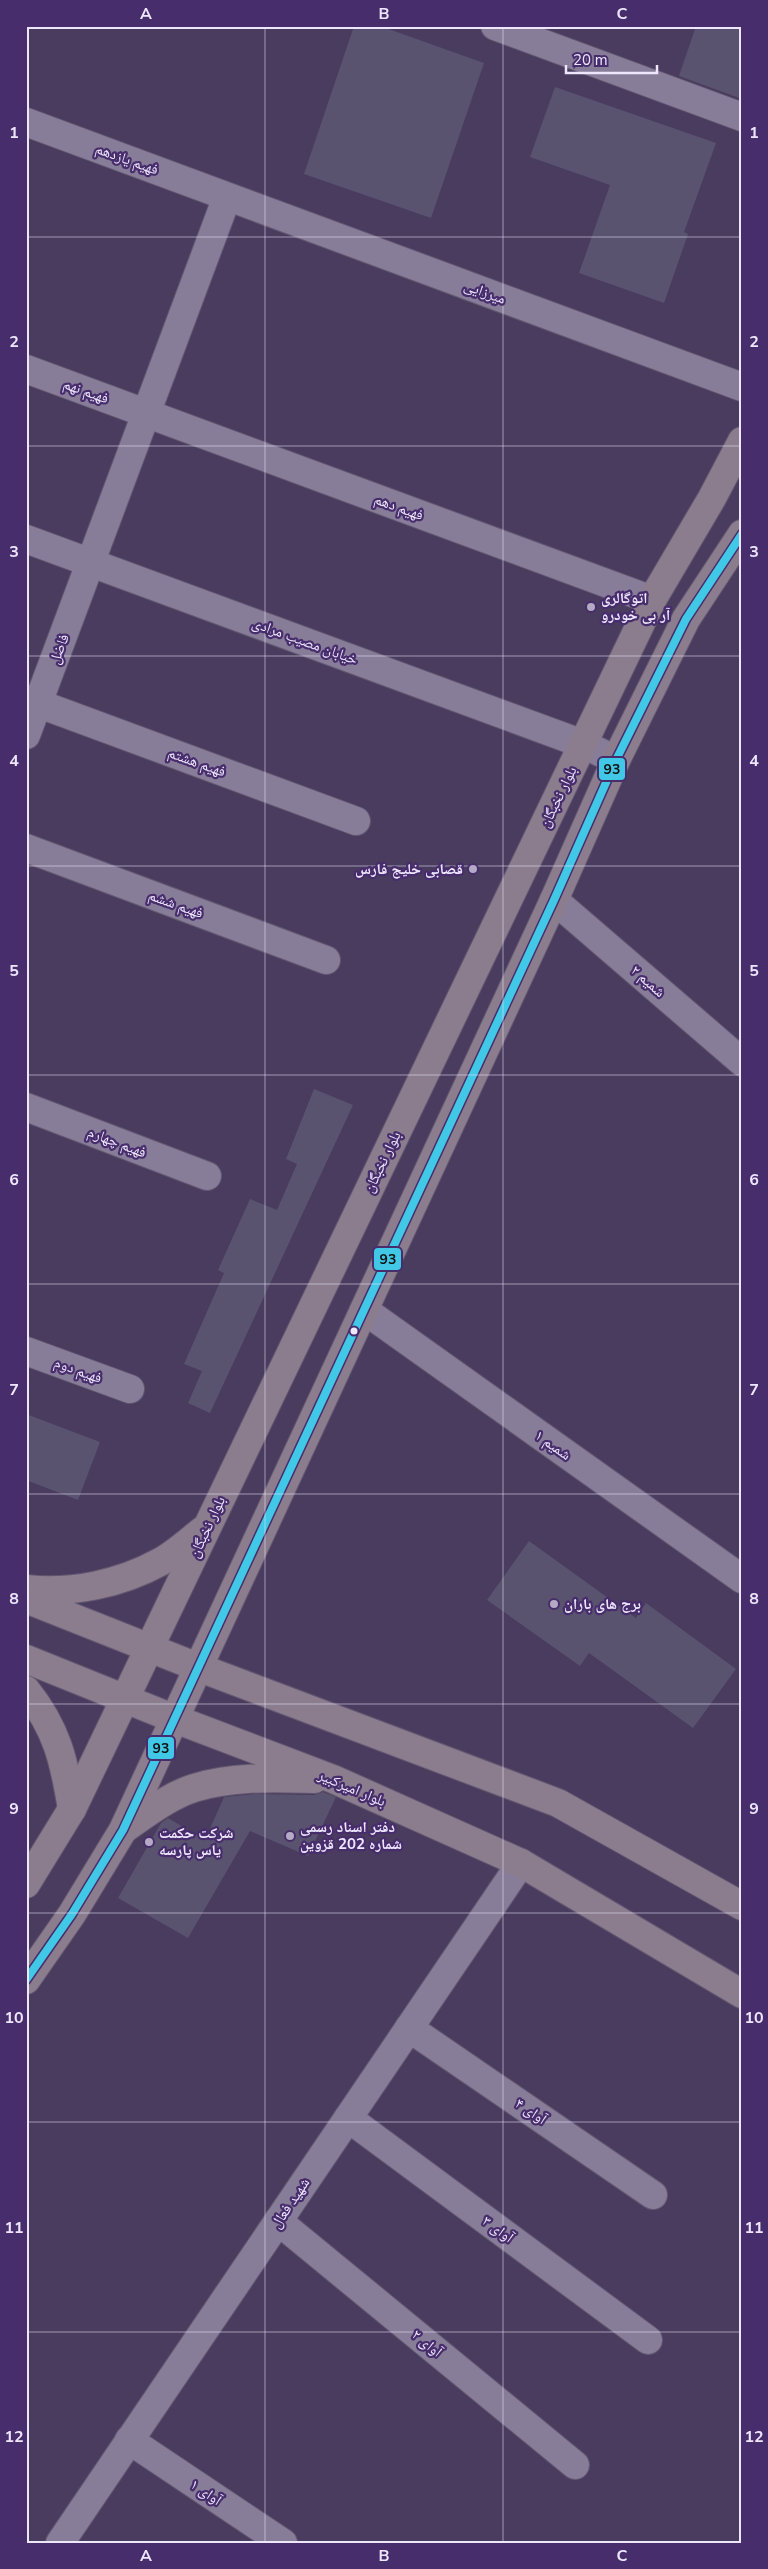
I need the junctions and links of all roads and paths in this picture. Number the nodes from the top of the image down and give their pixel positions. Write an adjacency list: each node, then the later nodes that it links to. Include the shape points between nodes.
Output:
1 (495, 26): 2 (street)
2 (742, 118)
3 (26, 122): 4 (street, فهیم یازدهم)
4 (227, 197): 6 (street, میرزایی); 7 (street, فاضل)
5 (26, 369): 7 (street, فهیم نهم)
6 (742, 387)
7 (146, 413): 11 (street, فاضل); 12 (street, فهیم دهم)
8 (742, 440): 12 (main road, بلوار نخبگان)
9 (742, 534): 16 (main road, via 686,619)
10 (26, 539): 11 (street, خیابان مصیب مرادی)
11 (91, 562): 13 (street, فاضل); 15 (street, خیابان مصیب مرادی)
12 (652, 600): 15 (main road, بلوار نخبگان)
13 (32, 701): 14 (street, فاضل); 17 (street, فهیم هشتم)
14 (26, 735)
15 (583, 744): 16 (street, خیابان مصیب مرادی); 27 (main road, بلوار نخبگان)
16 (616, 760): 19 (main road)
17 (356, 821)
18 (26, 848): 20 (street, فهیم ششم)
19 (554, 900): 21 (street, شمیم ۲); 24 (main road)
20 (326, 960)
21 (742, 1062)
22 (26, 1108): 23 (street, فهیم چهارم)
23 (207, 1176)
24 (364, 1310): 28 (street, شمیم ۱); 33 (main road)
25 (26, 1351): 26 (street, فهیم دوم)
26 (130, 1389)
27 (206, 1528): 29 (main road, via 160,1562 106,1584 49,1592); 31 (main road, بلوار نخبگان)
28 (742, 1579)
29 (26, 1589)
30 (26, 1599): 31 (main road)
31 (150, 1648): 33 (main road); 35 (main road, بلوار نخبگان)
32 (26, 1659): 35 (main road, بلوار امیرکبیر)
33 (200, 1668): 36 (main road); 42 (main road, via 558,1803)
34 (26, 1690): 38 (main road, via 42,1710 63,1757)
35 (125, 1699): 36 (main road, بلوار امیرکبیر); 38 (main road, بلوار نخبگان)
36 (175, 1719): 37 (main road, بلوار امیرکبیر); 39 (main road)
37 (333, 1779): 39 (main road, via 230,1780 194,1788 163,1802); 40 (main road, بلوار امیرکبیر)
38 (72, 1809): 41 (main road, بلوار نخبگان)
39 (123, 1830): 43 (main road, via 72,1914)
40 (521, 1863): 44 (main road, بلوار امیرکبیر); 45 (street, شهید فعال)
41 (26, 1884)
42 (742, 1906)
43 (26, 1980)
44 (742, 1994)
45 (409, 2028): 46 (street, شهید فعال); 47 (street, آوای ۴)
46 (348, 2118): 48 (street, شهید فعال); 49 (street, آوای ۳)
47 (653, 2195)
48 (278, 2221): 50 (street, شهید فعال); 51 (street, آوای ۲)
49 (648, 2340)
50 (130, 2440): 52 (street, شهید فعال); 53 (street, آوای ۱)
51 (576, 2465)
52 (60, 2543)
53 (283, 2543)

